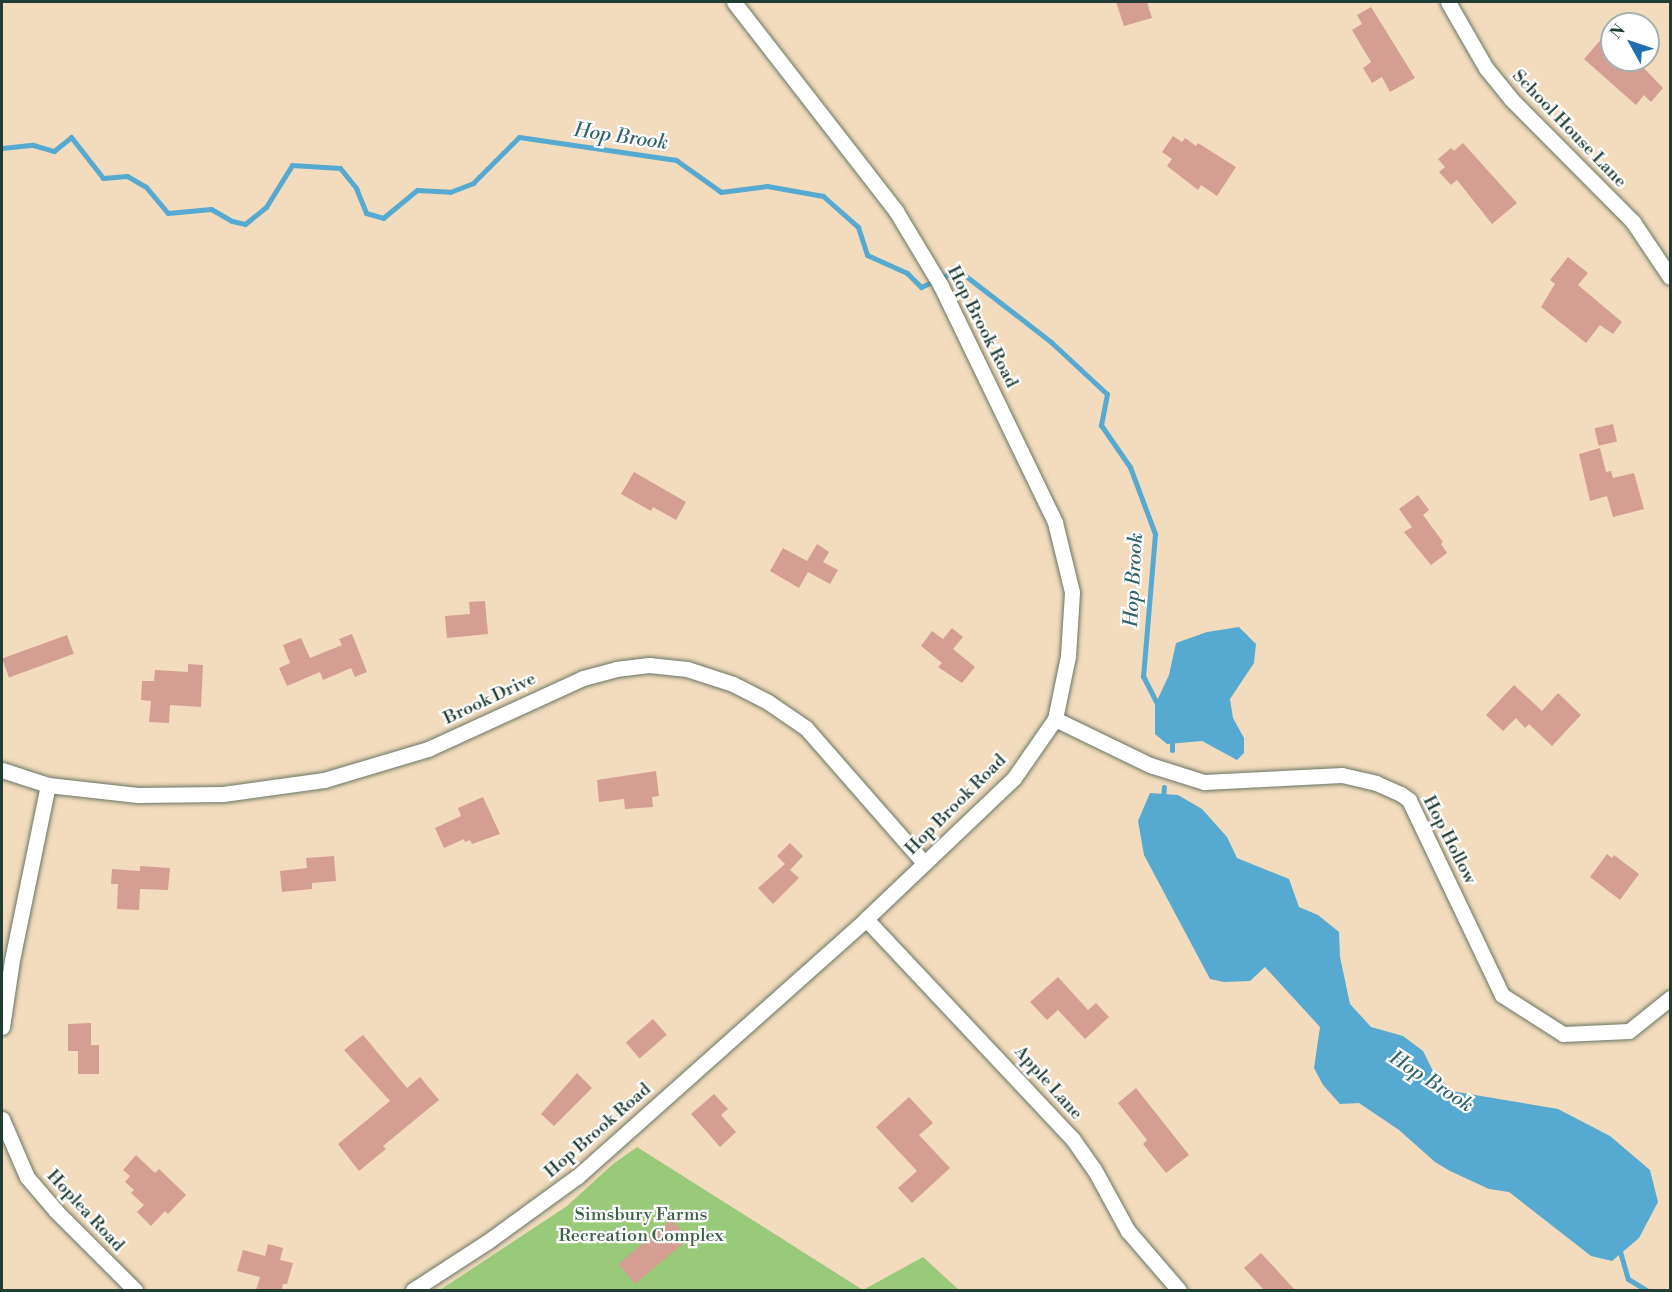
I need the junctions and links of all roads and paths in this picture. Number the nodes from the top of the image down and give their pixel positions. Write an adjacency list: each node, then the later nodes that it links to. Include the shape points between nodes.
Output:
1 (734, 2): 4 (street, Hop Brook Road, via 896,212 941,286 1055,522 1072,592 1068,656)
2 (1448, 2): 3 (street, School House Lane, via 1486,68 1511,99 1634,222)
3 (1671, 277)
4 (1055, 719): 7 (street, Hop Brook Road, via 1014,778); 9 (street, Hop Hollow, via 1150,765 1204,782 1331,774 1363,779 1401,794 1410,800 1502,995 1563,1034 1629,1031)
5 (2, 770): 6 (street, Brook Drive)
6 (48, 785): 7 (street, Brook Drive, via 137,795 224,794 324,780 428,748 583,678 649,665 687,669 733,684 806,728); 10 (street)
7 (924, 863): 8 (street, Hop Brook Road)
8 (866, 919): 13 (street, Hop Brook Road, via 578,1176); 14 (street, Apple Lane, via 1072,1138 1128,1231)
9 (1671, 998)
10 (2, 1027)
11 (2, 1119): 12 (street, Hoplea Road, via 27,1177)
12 (135, 1290)
13 (413, 1290)
14 (1179, 1290)

